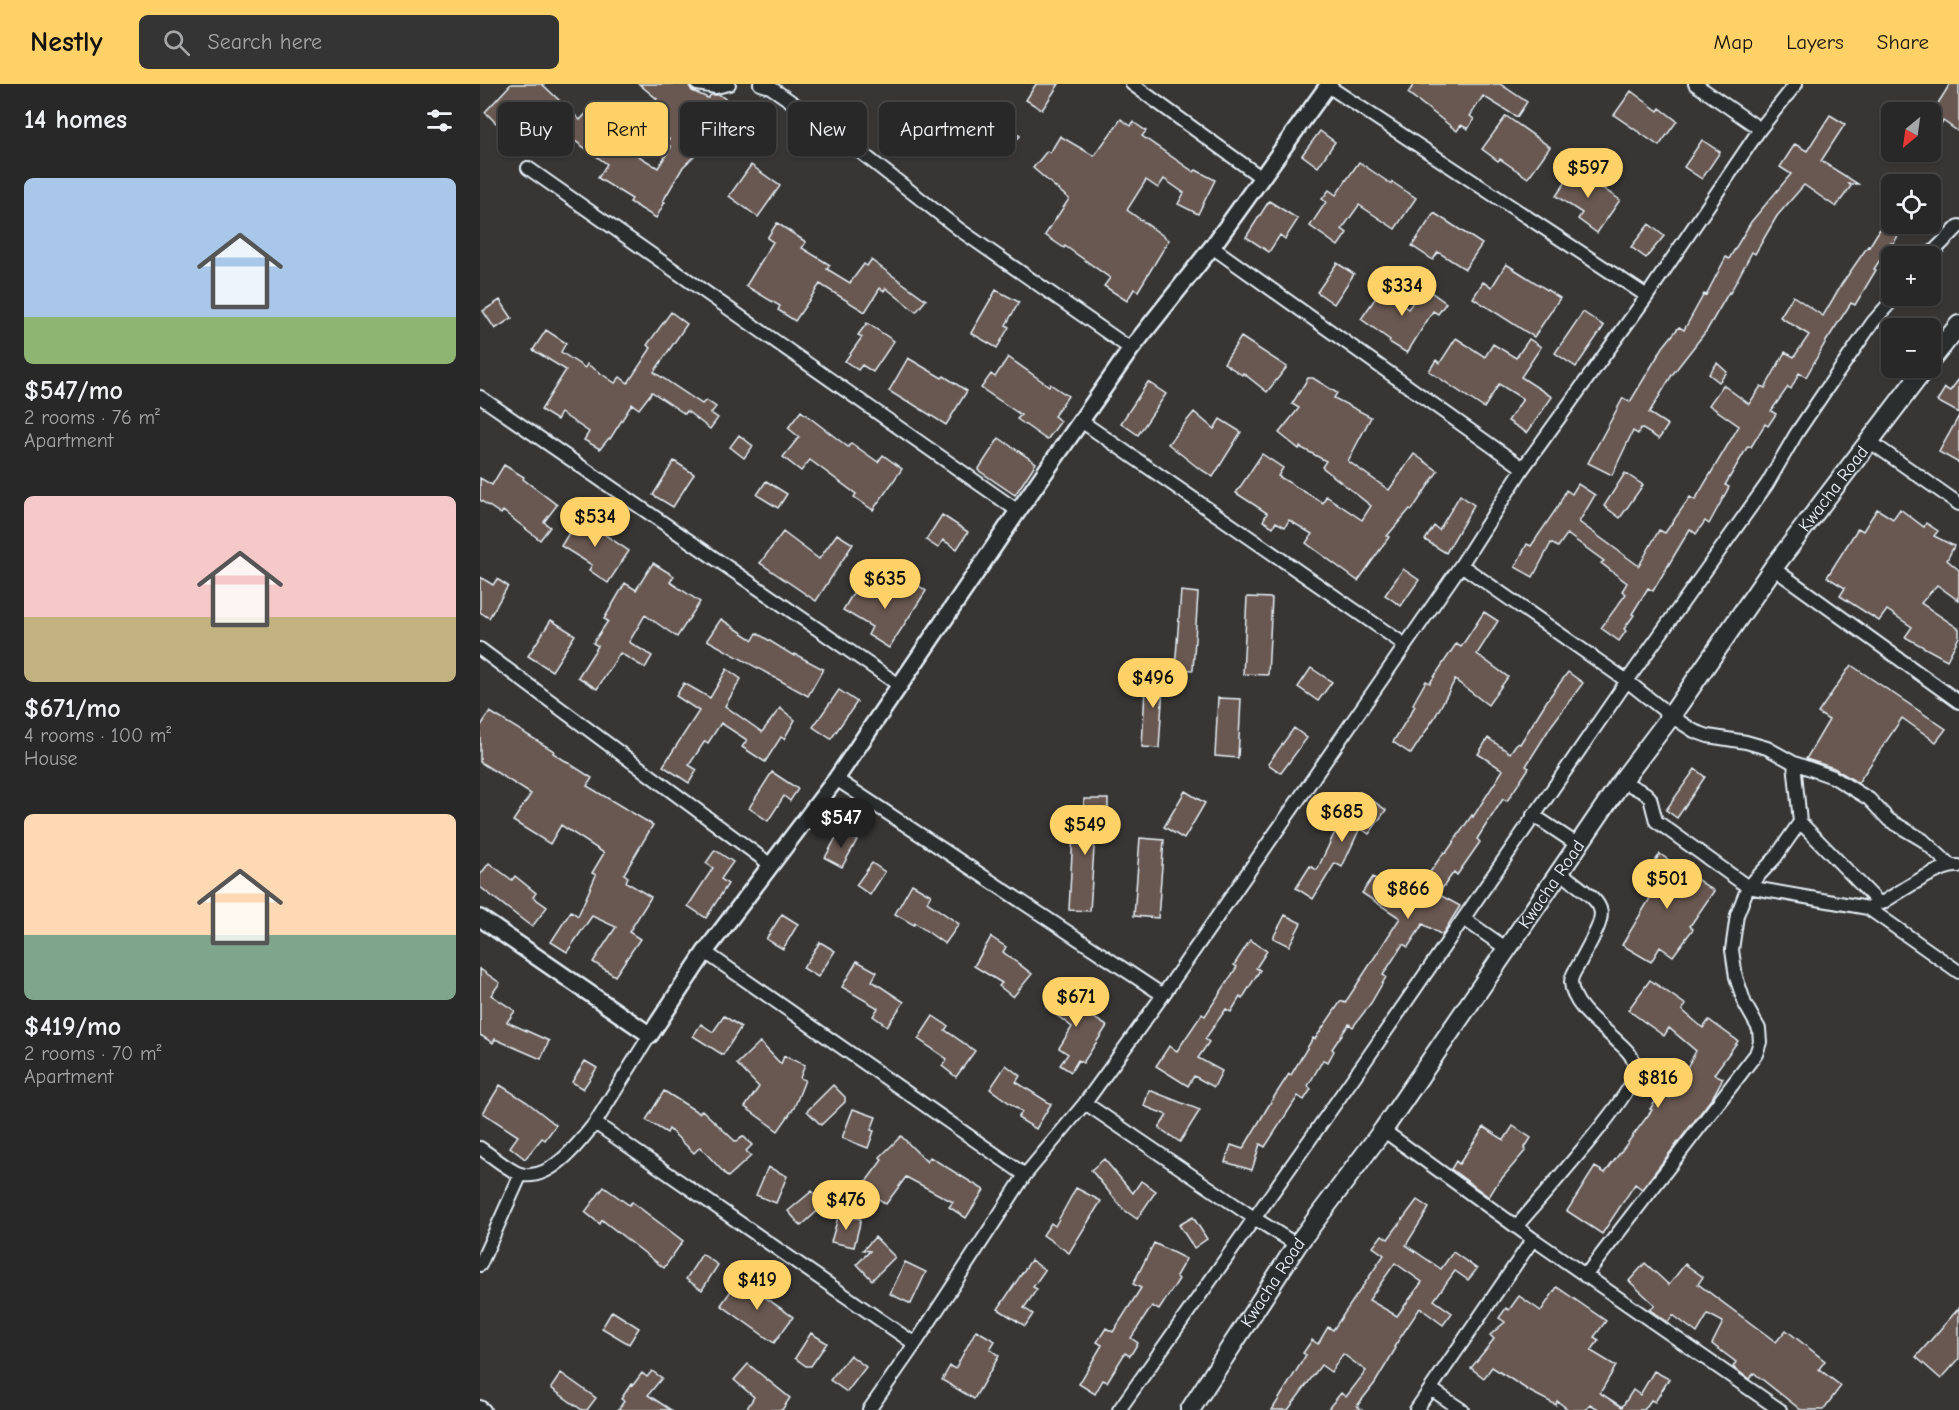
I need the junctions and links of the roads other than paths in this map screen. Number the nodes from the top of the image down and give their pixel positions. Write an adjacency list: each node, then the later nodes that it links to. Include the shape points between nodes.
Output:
1 (697, 84): 2 (street)
2 (729, 84)
3 (760, 84): 18 (street, via 845,140 960,230)
4 (1132, 84): 10 (street)
5 (1695, 84): 8 (street)
6 (1796, 84): 8 (street)
7 (1329, 85): 10 (street); 14 (street)
8 (1760, 129): 14 (street)
9 (528, 168): 25 (street)
10 (1262, 178): 13 (street)
11 (1959, 226): 12 (street)
12 (1939, 246)
13 (1212, 247): 18 (street); 23 (street)
14 (1647, 296): 23 (street)
15 (1887, 306): 30 (street, via 1822,394 1767,484)
16 (1959, 325): 17 (main road)
17 (1941, 347)
18 (1131, 349): 21 (street)
19 (1917, 378): 22 (main road, Kwacha Road)
20 (480, 397): 31 (street)
21 (1081, 421): 25 (street); 28 (street)
22 (1869, 441): 24 (street); 27 (main road, Kwacha Road)
23 (1523, 468): 26 (street)
24 (1959, 504)
25 (1018, 511): 31 (street)
26 (1461, 565): 28 (street); 30 (street)
27 (1773, 568): 32 (street); 33 (main road, Kwacha Road)
28 (1404, 645): 50 (street)
29 (480, 649): 40 (street)
30 (1627, 681): 33 (street); 37 (street)
31 (899, 685): 35 (street)
32 (1959, 702)
33 (1671, 716): 34 (street, via 1700,734 1746,741); 36 (main road, Kwacha Road)
34 (1794, 763): 38 (street); 41 (street, via 1833,777 1869,799 1889,820 1923,840)
35 (836, 779): 40 (street); 50 (street)
36 (1622, 781): 39 (main road, Kwacha Road); 43 (street, via 1650,798 1656,821)
37 (1533, 815): 39 (street); 46 (street)
38 (1800, 822): 43 (street); 44 (street)
39 (1578, 845): 42 (main road, Kwacha Road)
40 (771, 865): 48 (street)
41 (1955, 866): 44 (street)
42 (1560, 872): 47 (main road, Kwacha Road); 59 (street, via 1598,902 1603,914 1571,979 1573,991 1582,1008 1633,1056 1636,1074 1620,1104)
43 (1748, 887): 44 (street); 63 (street, via 1737,915 1732,950 1745,1004 1759,1029 1756,1054)
44 (1872, 905): 49 (street)
45 (480, 918): 51 (street)
46 (1464, 919): 47 (street); 58 (street)
47 (1508, 949): 54 (main road, Kwacha Road)
48 (705, 952): 51 (street); 57 (street)
49 (1959, 972)
50 (1163, 994): 52 (street)
51 (650, 1035): 53 (street)
52 (1085, 1103): 57 (street); 58 (street)
53 (595, 1123): 56 (street, via 574,1151 553,1167); 64 (street)
54 (1383, 1130): 59 (street); 61 (main road, Kwacha Road)
55 (480, 1148): 56 (street)
56 (521, 1174): 62 (street)
57 (1025, 1175): 64 (street)
58 (1254, 1218): 61 (street); 69 (street)
59 (1516, 1227): 60 (street)
60 (1533, 1239): 63 (street); 65 (street)
61 (1297, 1245): 70 (main road, Kwacha Road)
62 (480, 1265)
63 (1585, 1275): 73 (street)
64 (915, 1344): 68 (street)
65 (1431, 1389): 71 (street); 72 (street)
66 (480, 1407): 67 (street)
67 (484, 1410)
68 (869, 1410)
69 (1119, 1410)
70 (1190, 1410)
71 (1416, 1410)
72 (1462, 1410)
73 (1780, 1410)

